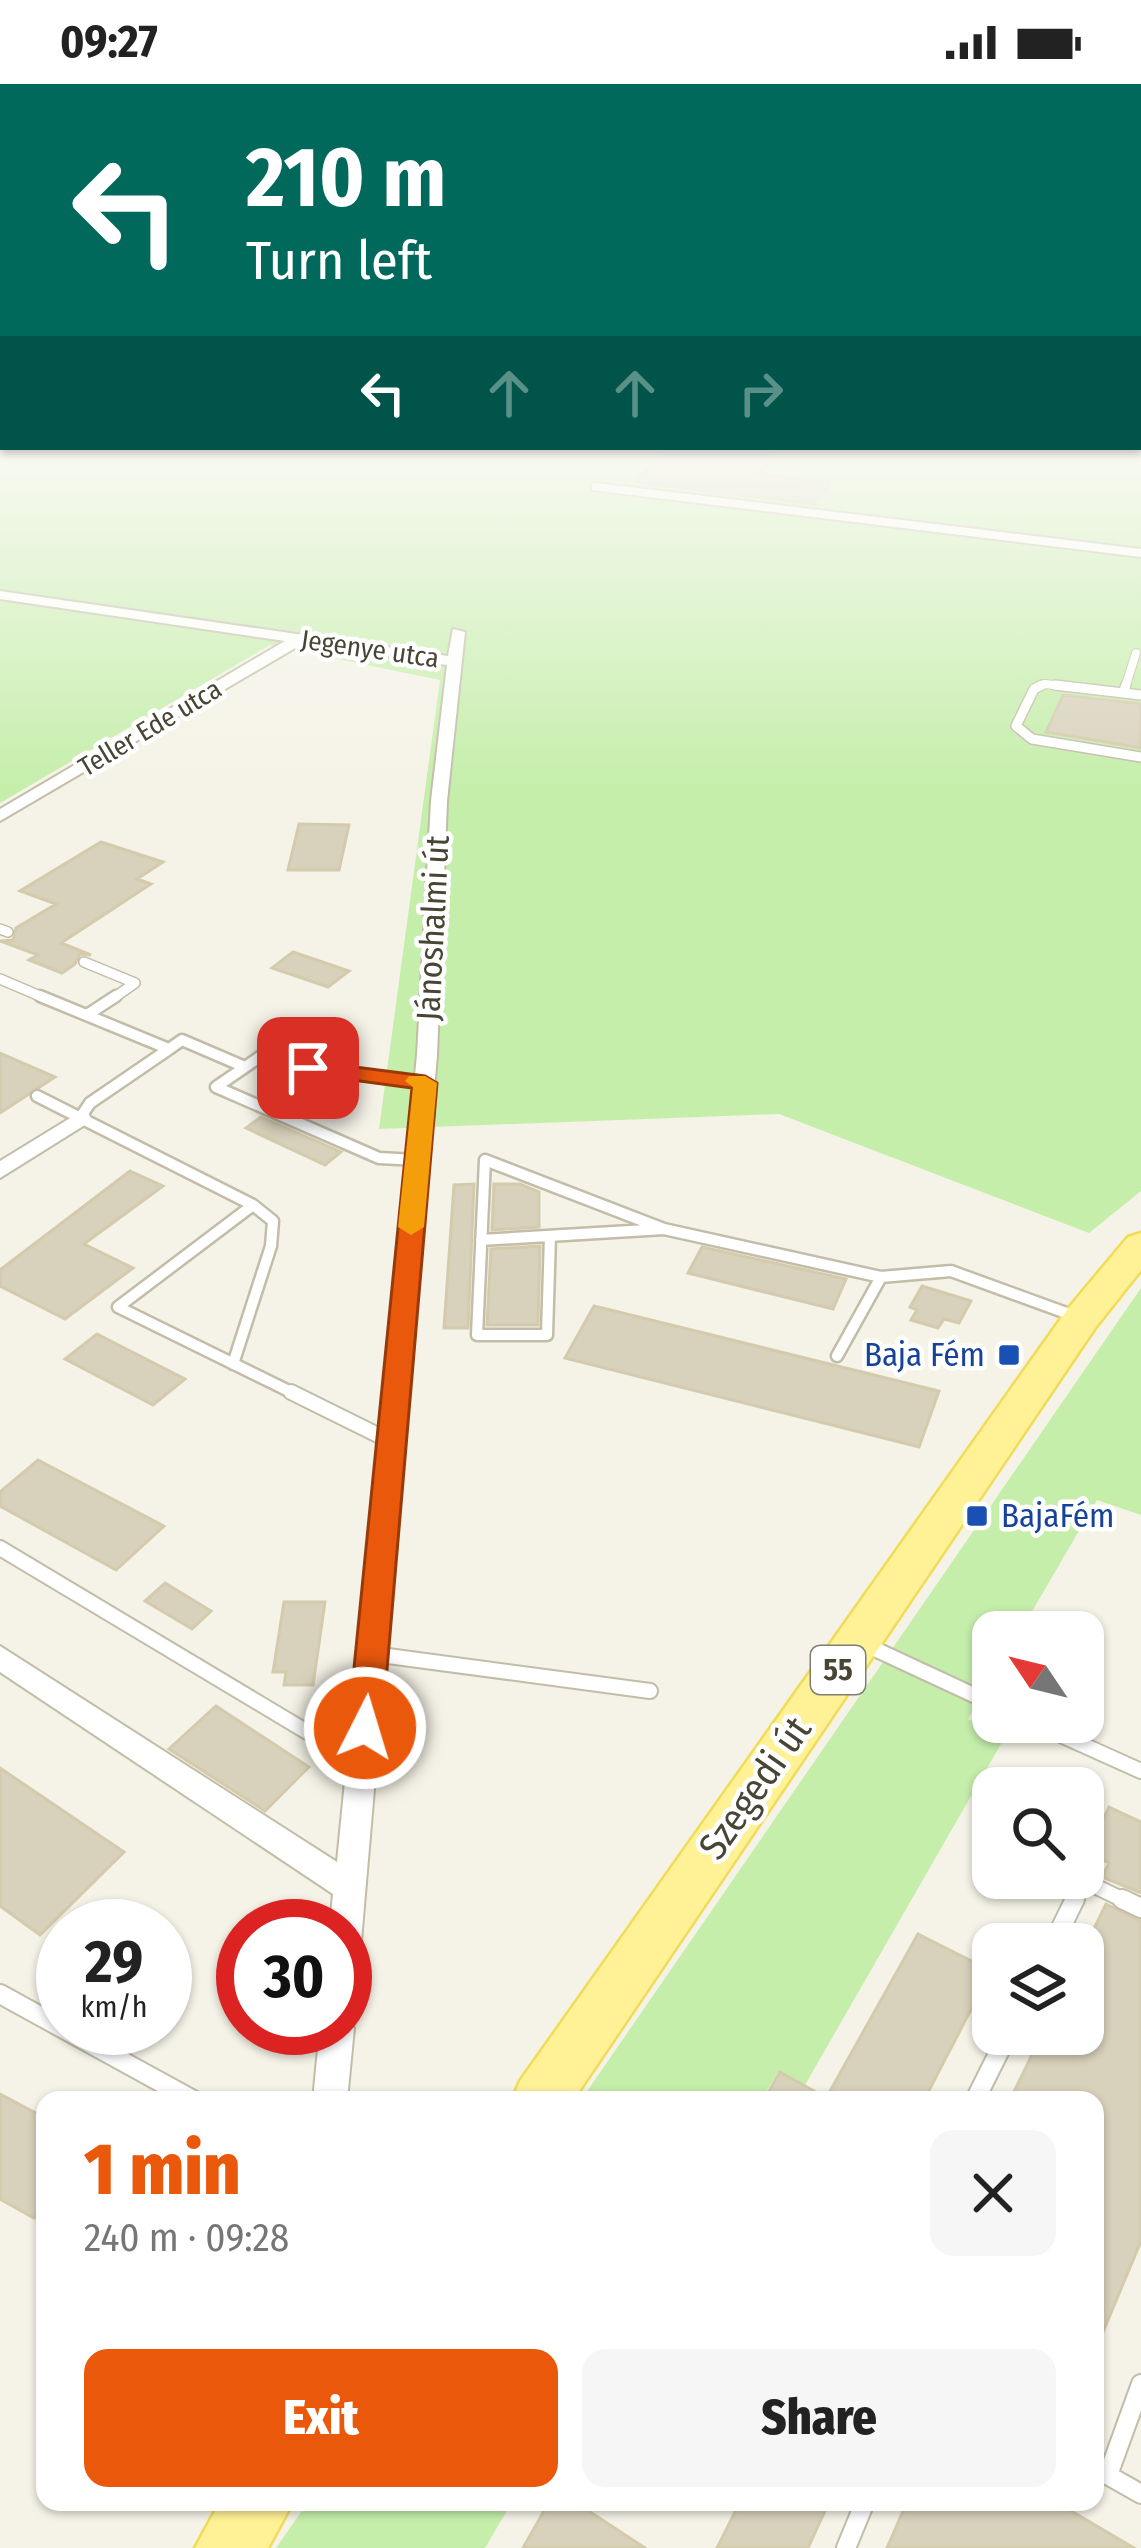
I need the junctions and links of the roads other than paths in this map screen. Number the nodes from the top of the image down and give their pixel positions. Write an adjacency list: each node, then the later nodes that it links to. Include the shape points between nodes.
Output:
1 (0, 595): 3 (street, Jegenye utca)
2 (458, 632): 5 (street, Jánoshalmi út)
3 (300, 639): 5 (street, Jegenye utca); 11 (street, Teller Ede utca)
4 (1136, 653): 6 (lane)
5 (454, 662): 19 (street, Jánoshalmi út)
6 (1127, 680): 7 (lane); 8 (lane)
7 (1141, 682)
8 (1123, 693): 9 (lane); 10 (lane, via 1041,685 1016,729 1040,741)
9 (1141, 695)
10 (1141, 757)
11 (0, 816)
12 (84, 962): 16 (lane, via 135,983)
13 (0, 979): 14 (lane)
14 (16, 986): 15 (lane); 16 (lane)
15 (0, 995)
16 (87, 1015): 17 (lane)
17 (170, 1049): 18 (lane, via 182,1040); 21 (lane)
18 (245, 1067): 19 (lane, via 267,1052 308,1068); 22 (lane, via 216,1087 379,1158)
19 (425, 1083): 22 (street, Jánoshalmi út)
20 (37, 1096): 21 (lane)
21 (80, 1118): 23 (street); 24 (lane)
22 (418, 1160): 33 (street, Jánoshalmi út)
23 (0, 1171)
24 (253, 1205): 32 (lane, via 273,1221 272,1246); 32 (lane, via 118,1307)
25 (664, 1229): 26 (lane); 27 (lane, via 484,1160); 29 (lane)
26 (550, 1236): 27 (lane); 27 (lane, via 547,1335 477,1335)
27 (481, 1240)
28 (1141, 1245): 30 (main road, Szegedi út / 55)
29 (881, 1277): 30 (lane, via 951,1270); 31 (lane)
30 (1082, 1318): 35 (main road, Szegedi út / 55)
31 (837, 1356)
32 (233, 1364): 33 (lane)
33 (392, 1441): 36 (street, Jánoshalmi út)
34 (0, 1548): 41 (lane)
35 (858, 1642): 39 (lane); 52 (main road, Szegedi út / 55)
36 (372, 1654): 38 (lane); 41 (street, Jánoshalmi út)
37 (0, 1657): 43 (street)
38 (650, 1691)
39 (972, 1694)
40 (1079, 1743): 42 (lane)
41 (362, 1765): 43 (street, Jánoshalmi út)
42 (1141, 1771)
43 (350, 1888): 44 (street, Jánoshalmi út)
44 (349, 1899)
45 (1141, 1909): 46 (lane, via 1084,1881)
46 (1063, 1923)
47 (0, 1994): 50 (lane)
48 (334, 2055): 51 (street)
49 (998, 2055): 53 (lane)
50 (177, 2091)
51 (331, 2091)
52 (546, 2091)
53 (980, 2091)
54 (1141, 2384): 55 (lane)
55 (1104, 2465)
56 (1104, 2474): 57 (lane)
57 (1141, 2494)
58 (254, 2511): 60 (main road)
59 (862, 2511): 61 (lane)
60 (228, 2548)
61 (846, 2548)

